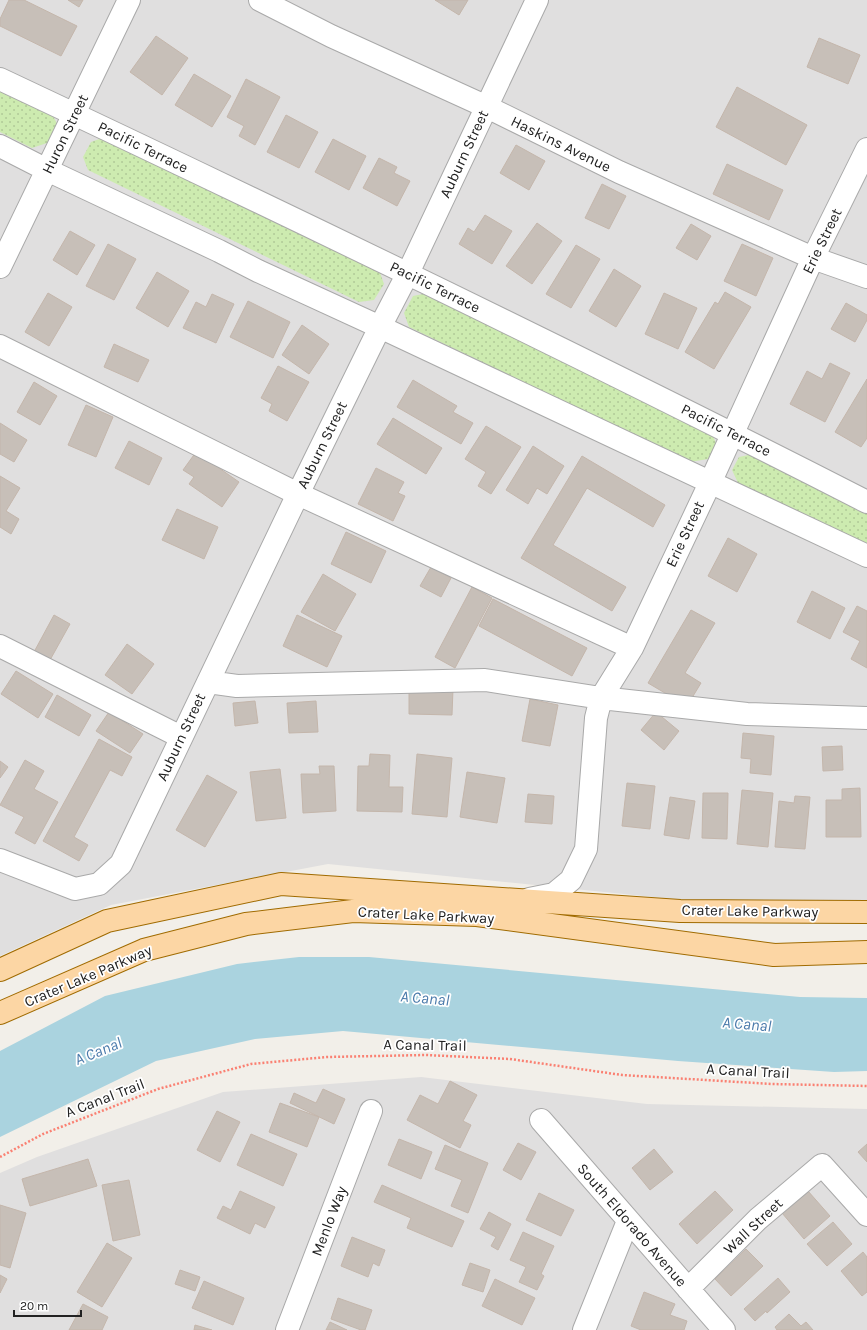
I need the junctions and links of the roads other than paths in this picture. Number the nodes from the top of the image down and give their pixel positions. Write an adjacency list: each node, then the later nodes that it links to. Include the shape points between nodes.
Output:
1 (129, 0): 6 (street, Huron Street)
2 (260, 0): 5 (street, Haskins Avenue, via 331,36)
3 (537, 0): 5 (street, Auburn Street)
4 (0, 79): 6 (street, Pacific Terrace)
5 (486, 107): 10 (street, Haskins Avenue, via 619,172); 12 (street, Auburn Street)
6 (74, 114): 9 (street, Huron Street); 12 (street, Pacific Terrace)
7 (0, 146): 9 (street)
8 (867, 149): 10 (street, Erie Street)
9 (47, 170): 11 (street, Huron Street); 14 (street)
10 (813, 258): 13 (street, Haskins Avenue); 16 (street, Erie Street)
11 (0, 267)
12 (408, 274): 14 (street, Auburn Street); 16 (street, Pacific Terrace)
13 (867, 277)
14 (380, 326): 17 (street); 18 (street, Auburn Street)
15 (0, 346): 18 (street)
16 (733, 433): 17 (street, Erie Street); 19 (street, Pacific Terrace)
17 (710, 483): 20 (street); 22 (street, Erie Street)
18 (298, 494): 22 (street); 23 (street, Auburn Street)
19 (867, 502)
20 (867, 556)
21 (0, 646): 26 (street)
22 (632, 648): 24 (street, Erie Street)
23 (208, 682): 24 (street, via 237,686 485,680); 26 (street, Auburn Street)
24 (601, 698): 25 (street, via 747,714); 28 (street, Erie Street, via 596,718 586,849 571,880 554,894)
25 (867, 718)
26 (181, 737): 27 (street, Auburn Street, via 120,864 99,884 76,889)
27 (0, 860)
28 (522, 900): 29 (main road, Crater Lake Parkway, via 680,911); 31 (main road, Crater Lake Parkway, via 281,884 107,921)
29 (867, 912)
30 (867, 952): 32 (main road, Crater Lake Parkway, via 774,955 477,915 353,911 246,924 144,950)
31 (0, 970)
32 (0, 1013)
33 (371, 1111): 38 (street, Menlo Way)
34 (541, 1120): 36 (street, South Eldorado Avenue)
35 (867, 1215): 37 (street, Wall Street, via 822,1165 758,1219)
36 (628, 1221): 37 (street, South Eldorado Avenue); 39 (street)
37 (688, 1289): 40 (street, South Eldorado Avenue)
38 (287, 1330)
39 (584, 1330)
40 (724, 1330)

